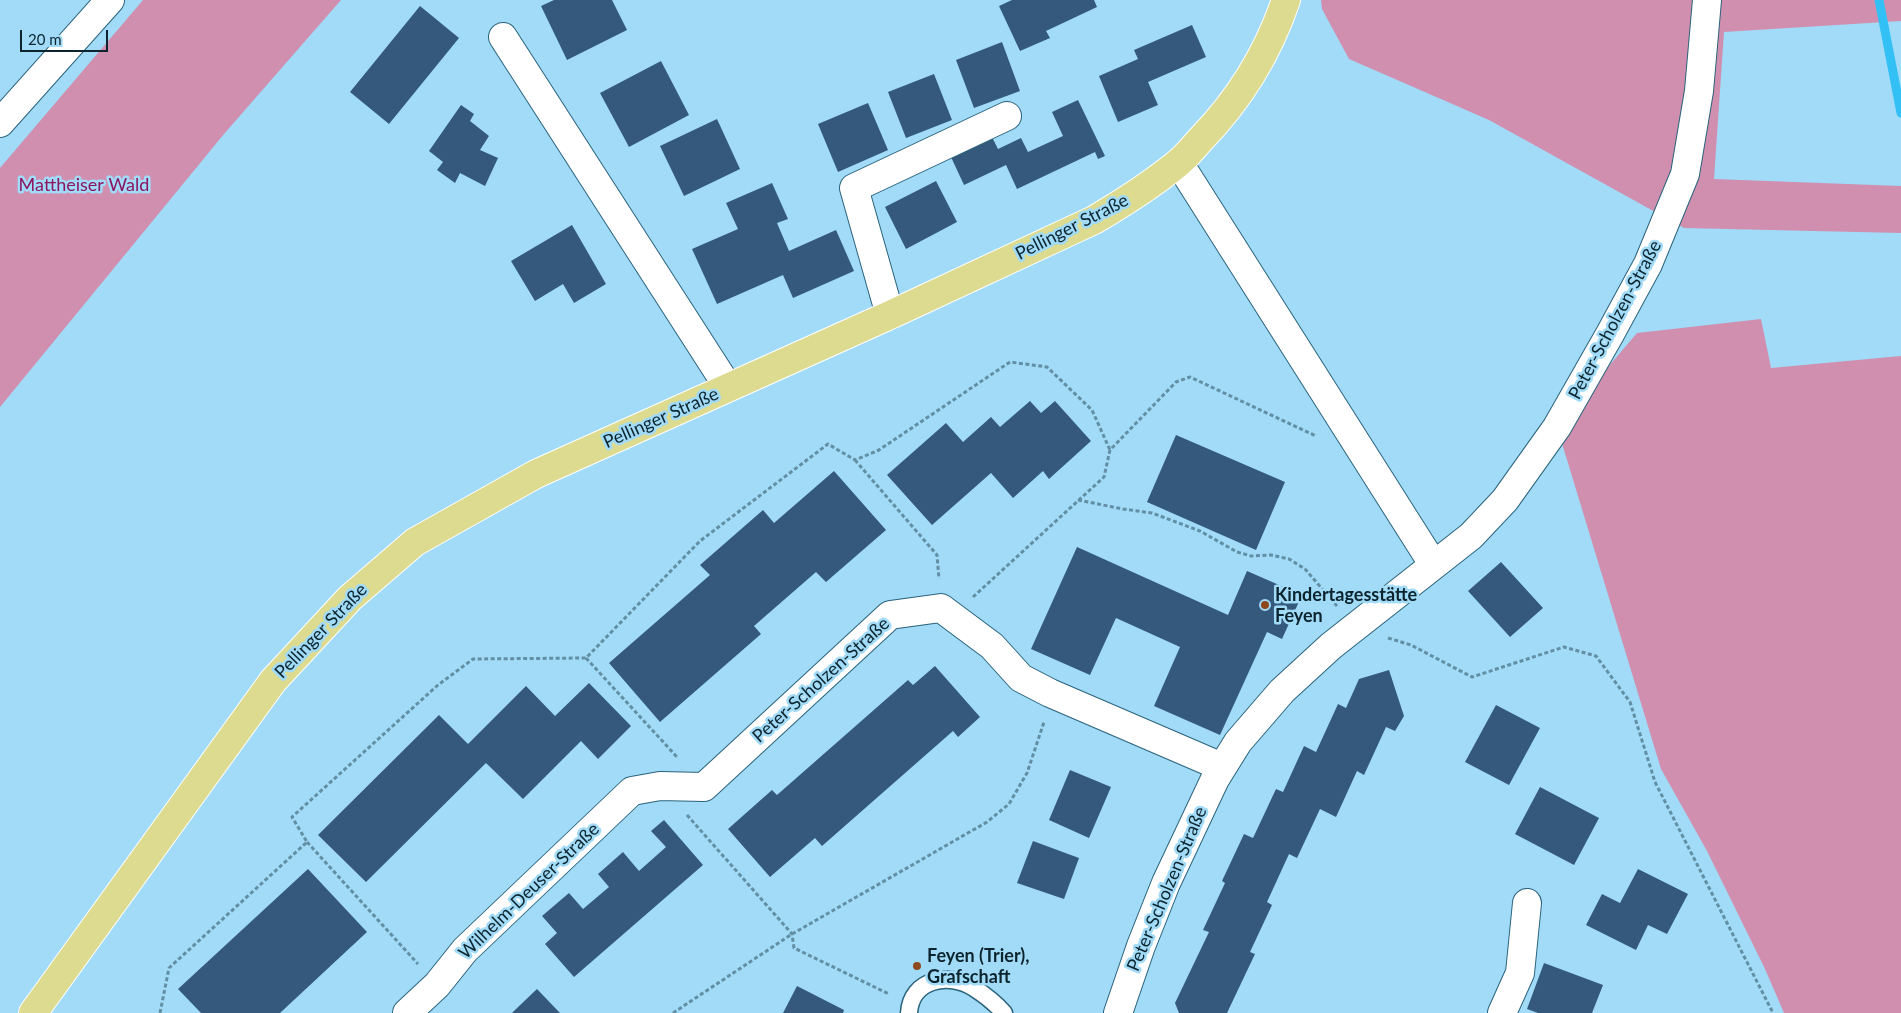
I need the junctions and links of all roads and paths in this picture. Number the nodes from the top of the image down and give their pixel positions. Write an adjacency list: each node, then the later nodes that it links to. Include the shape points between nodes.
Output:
1 (110, 0): 6 (street)
2 (1286, 0): 7 (main road, Pellinger Straße, via 1268,48 1249,80 1228,109)
3 (1707, 0): 15 (street, Peter-Scholzen-Straße, via 1699,91 1685,174 1648,264 1557,427 1505,500 1471,536)
4 (502, 37): 9 (street, Pellinger Straße)
5 (1006, 116): 8 (street, via 854,188)
6 (0, 123)
7 (1179, 162): 8 (main road, Pellinger Straße, via 1094,220); 15 (street)
8 (890, 315): 9 (main road, Pellinger Straße)
9 (728, 387): 28 (main road, Pellinger Straße, via 536,474 415,542 350,598 273,681)
10 (1324, 439): 11 (path, via 1190,377 1176,382)
11 (1110, 450): 12 (path, via 1092,410 1047,367 1010,362 879,450); 13 (path, via 1104,476)
12 (855, 460): 14 (path); 18 (path, via 828,444 700,541)
13 (1078, 500): 16 (path); 17 (path, via 1152,513 1200,532 1237,552 1289,559 1305,569)
14 (937, 555)
15 (1434, 564): 17 (street, Peter-Scholzen-Straße)
16 (953, 617): 20 (street, Peter-Scholzen-Straße, via 992,646 1021,678); 22 (street, Peter-Scholzen-Straße, via 941,608 890,615)
17 (1354, 627): 20 (street, Peter-Scholzen-Straße, via 1282,691 1238,742); 35 (path, via 1411,645 1472,677 1564,647 1596,656 1630,702 1655,782)
18 (586, 658): 22 (path); 23 (path, via 473,659 438,685 292,817)
19 (1045, 720): 25 (path, via 1027,773 1009,804 987,822)
20 (1222, 767): 33 (street, Peter-Scholzen-Straße, via 1166,883)
21 (660, 786): 22 (street); 25 (path); 26 (street, Wilhelm-Deuser-Straße, via 632,791 465,950)
22 (704, 787)
23 (307, 842): 26 (path); 29 (path, via 170,968)
24 (1527, 903): 34 (street, via 1520,974)
25 (792, 934): 27 (path, via 794,948); 31 (path)
26 (437, 985): 30 (street, Wilhelm-Deuser-Straße)
27 (909, 1009): 32 (lane, via 919,988 942,980 958,981 974,988)
28 (33, 1013)
29 (160, 1013)
30 (406, 1013)
31 (672, 1013)
32 (1004, 1013)
33 (1118, 1013)
34 (1502, 1013)
35 (1773, 1013)

